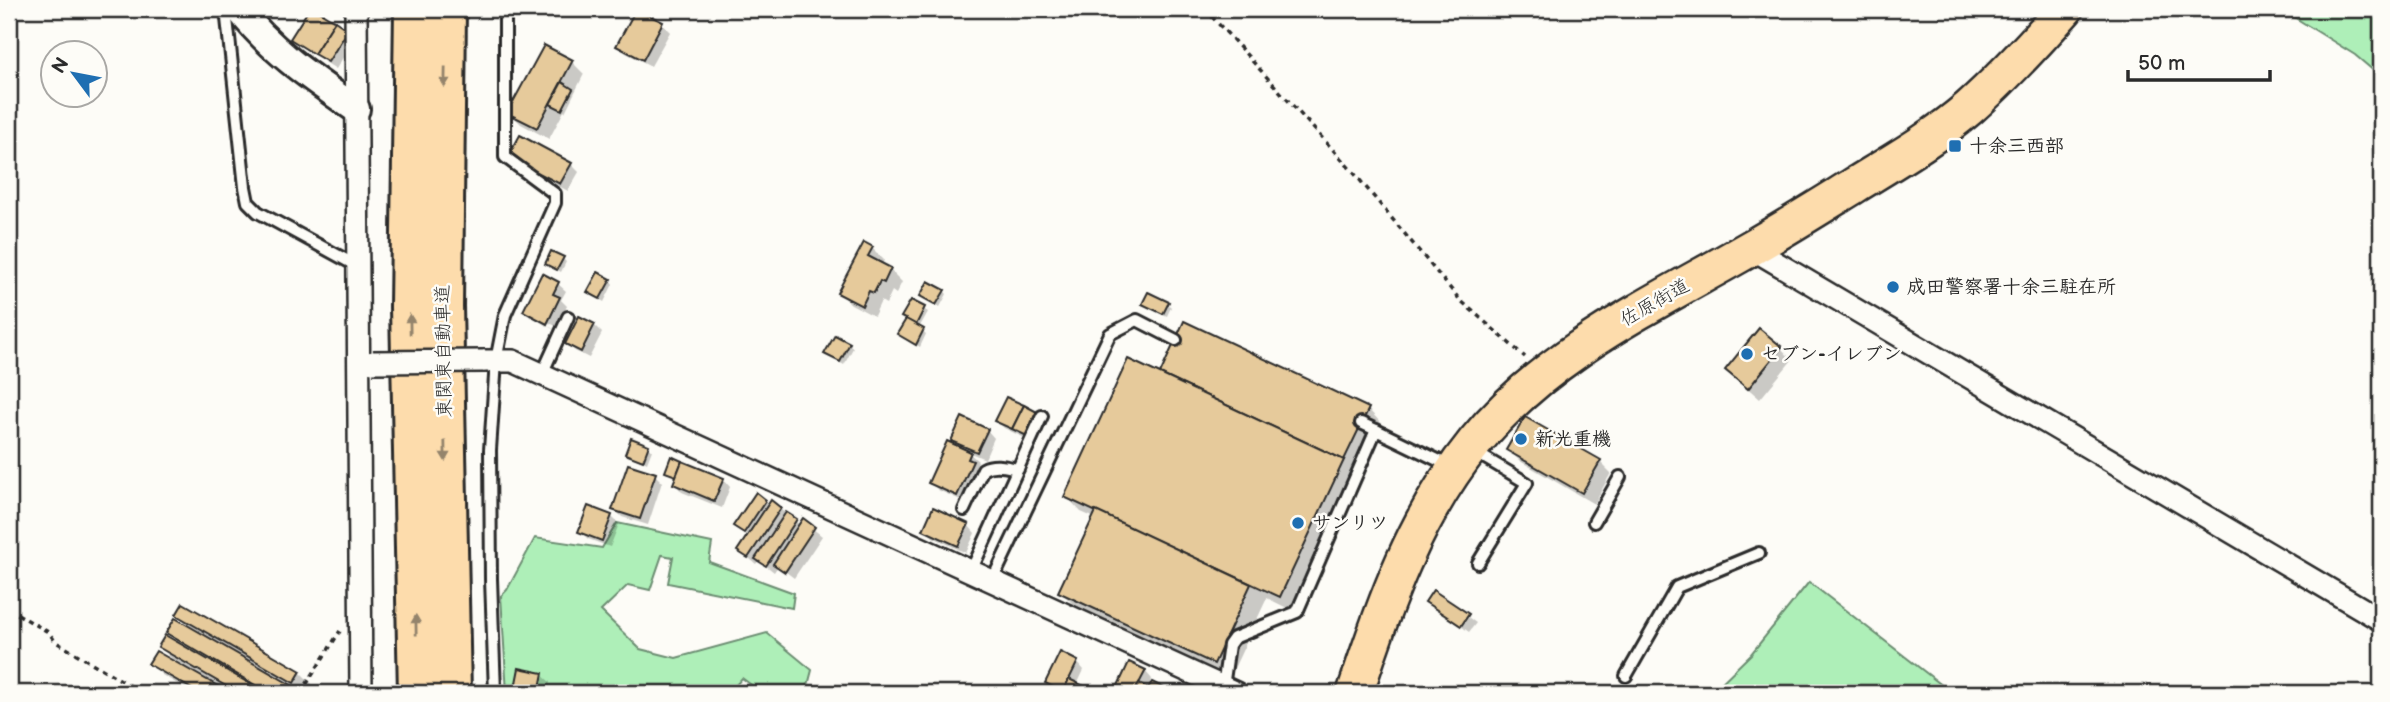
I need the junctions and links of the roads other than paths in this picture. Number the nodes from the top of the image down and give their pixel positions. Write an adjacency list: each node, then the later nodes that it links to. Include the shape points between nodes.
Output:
1 (226, 9): 10 (lane, via 248,202 258,212)
2 (239, 9): 8 (street, via 285,58)
3 (356, 9): 8 (street)
4 (414, 9): 32 (highway, 東関東自動車道, one-way to 4, via 410,307)
5 (446, 9): 33 (highway, 東関東自動車道, one-way to 33, via 443,306)
6 (505, 9): 13 (lane, via 505,157 555,194 555,203 505,315)
7 (2065, 9): 9 (highway, 佐原街道, via 1994,85 1942,129)
8 (356, 109): 10 (street)
9 (1751, 248): 19 (highway, 佐原街道, via 1578,348 1504,411); 28 (street)
10 (357, 266): 14 (street)
11 (568, 317): 15 (lane)
12 (1176, 340): 27 (lane, via 1137,320 1110,334)
13 (490, 361): 14 (street, bridge); 15 (street, via 513,361); 34 (lane)
14 (365, 363): 31 (street)
15 (542, 374): 26 (street)
16 (1042, 416): 20 (lane)
17 (1361, 424): 18 (lane)
18 (1376, 430): 19 (lane); 30 (lane, via 1297,612 1234,638 1229,645)
19 (1462, 459): 25 (lane, via 1527,483); 35 (highway, 佐原街道, via 1401,564)
20 (1018, 469): 22 (lane, via 983,469); 26 (lane)
21 (1619, 477): 23 (lane)
22 (964, 510)
23 (1594, 522)
24 (1759, 553): 29 (lane, via 1677,587)
25 (1478, 563)
26 (971, 571): 27 (street)
27 (992, 581): 30 (street)
28 (2381, 620)
29 (1626, 677)
30 (1229, 690)
31 (361, 693)
32 (418, 693)
33 (451, 693)
34 (495, 693)
35 (1355, 693)

